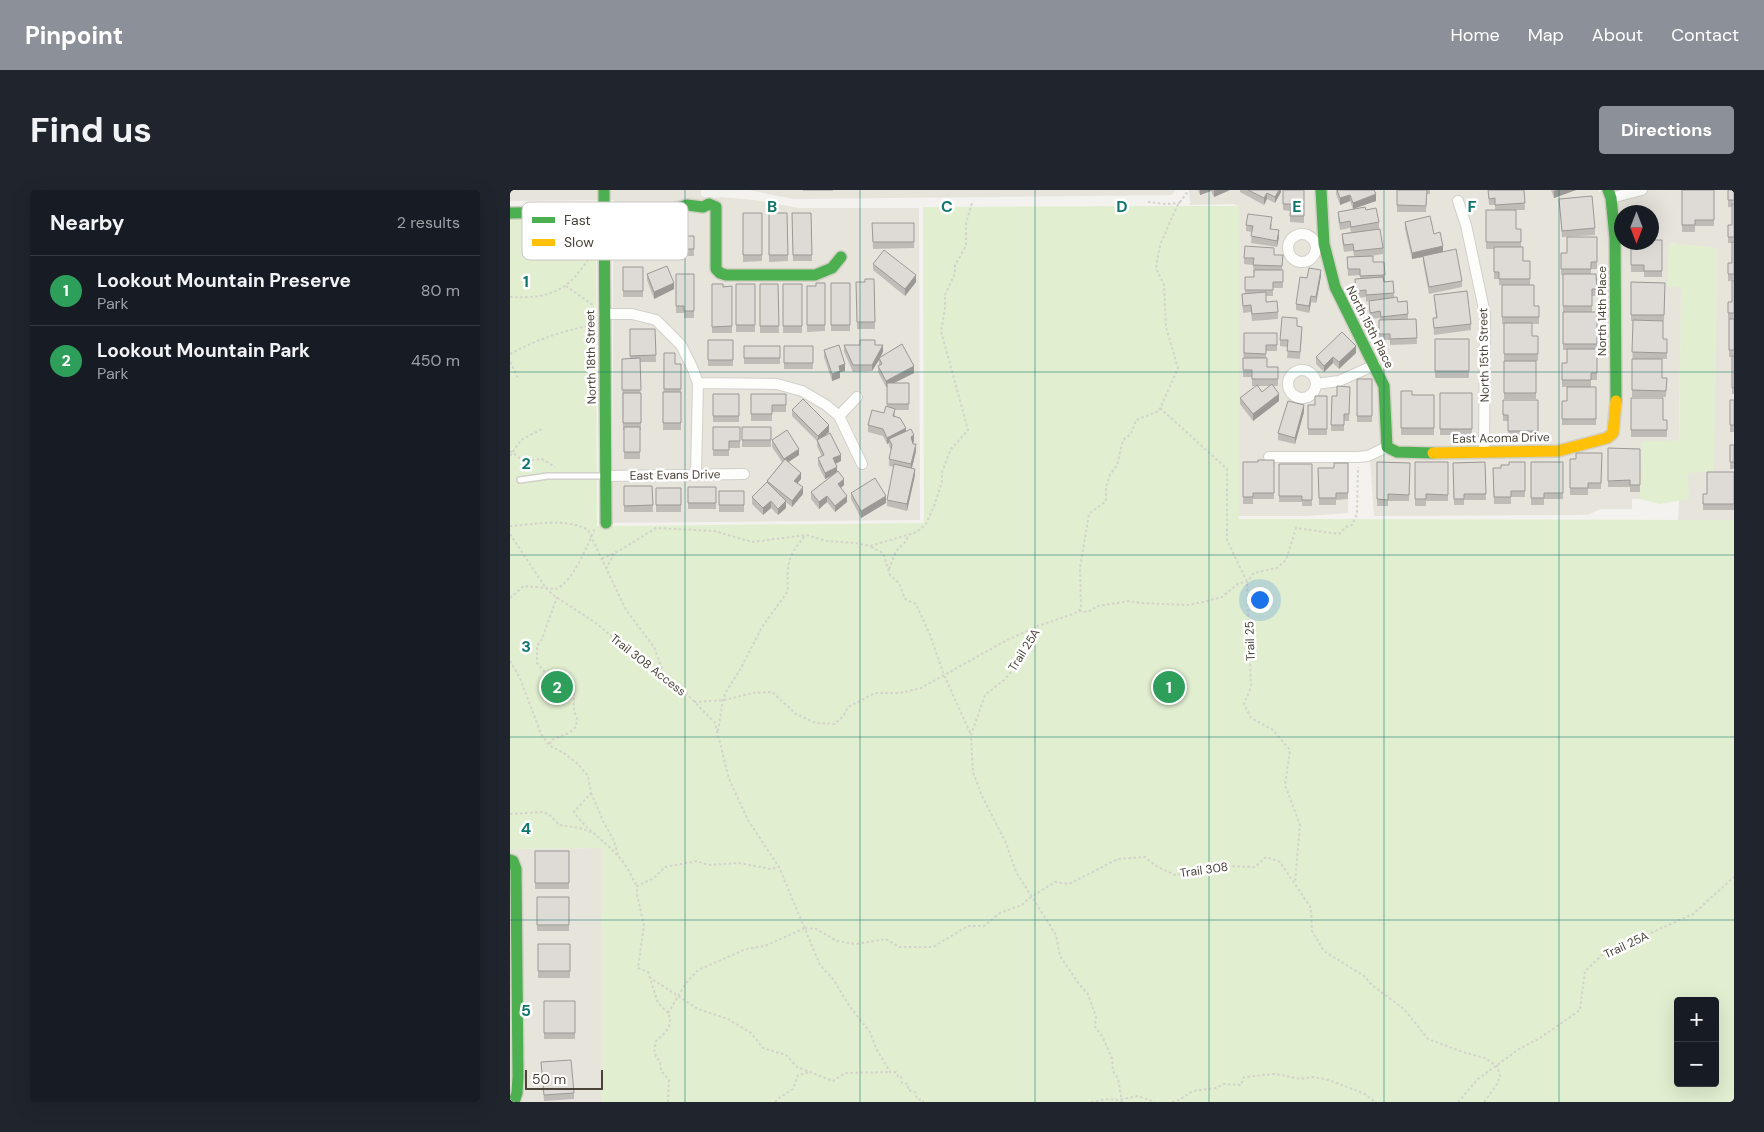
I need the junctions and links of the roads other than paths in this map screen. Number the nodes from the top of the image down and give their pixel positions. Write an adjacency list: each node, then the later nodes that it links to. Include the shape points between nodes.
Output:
1 (1321, 190): 9 (street, North 15th Place, via 1320,244 1335,287)
2 (1642, 190): 3 (street)
3 (1609, 194): 14 (street, North 14th Place, via 1616,272 1616,410)
4 (1458, 201): 16 (street, North 15th Street, via 1485,314)
5 (688, 205): 6 (street, via 703,207 709,204 716,207 716,269 720,273 815,275 832,268)
6 (841, 257)
7 (604, 260): 8 (street, North 18th Street)
8 (604, 314): 10 (street, via 632,314 656,320 681,346); 21 (street, North 18th Street)
9 (1375, 365): 11 (street, via 1339,381); 15 (street, North 15th Place, via 1384,386)
10 (698, 383): 13 (street, via 777,384 802,390); 19 (street)
11 (1316, 384)
12 (857, 397): 13 (street)
13 (839, 416): 18 (street)
14 (1613, 433): 16 (street, East Acoma Drive, via 1607,438 1558,451)
15 (1387, 447): 16 (street, East Acoma Drive, via 1409,453); 17 (street, via 1358,457)
16 (1484, 452)
17 (1269, 457)
18 (862, 464)
19 (696, 474): 20 (street, East Evans Drive); 21 (street, East Evans Drive)
20 (744, 474)
21 (606, 476): 22 (lane, via 548,476); 23 (street, North 18th Street)
22 (520, 480)
23 (606, 522)
24 (512, 860): 25 (street, via 516,868)
25 (514, 986): 26 (street, via 518,1077)
26 (514, 1102)

